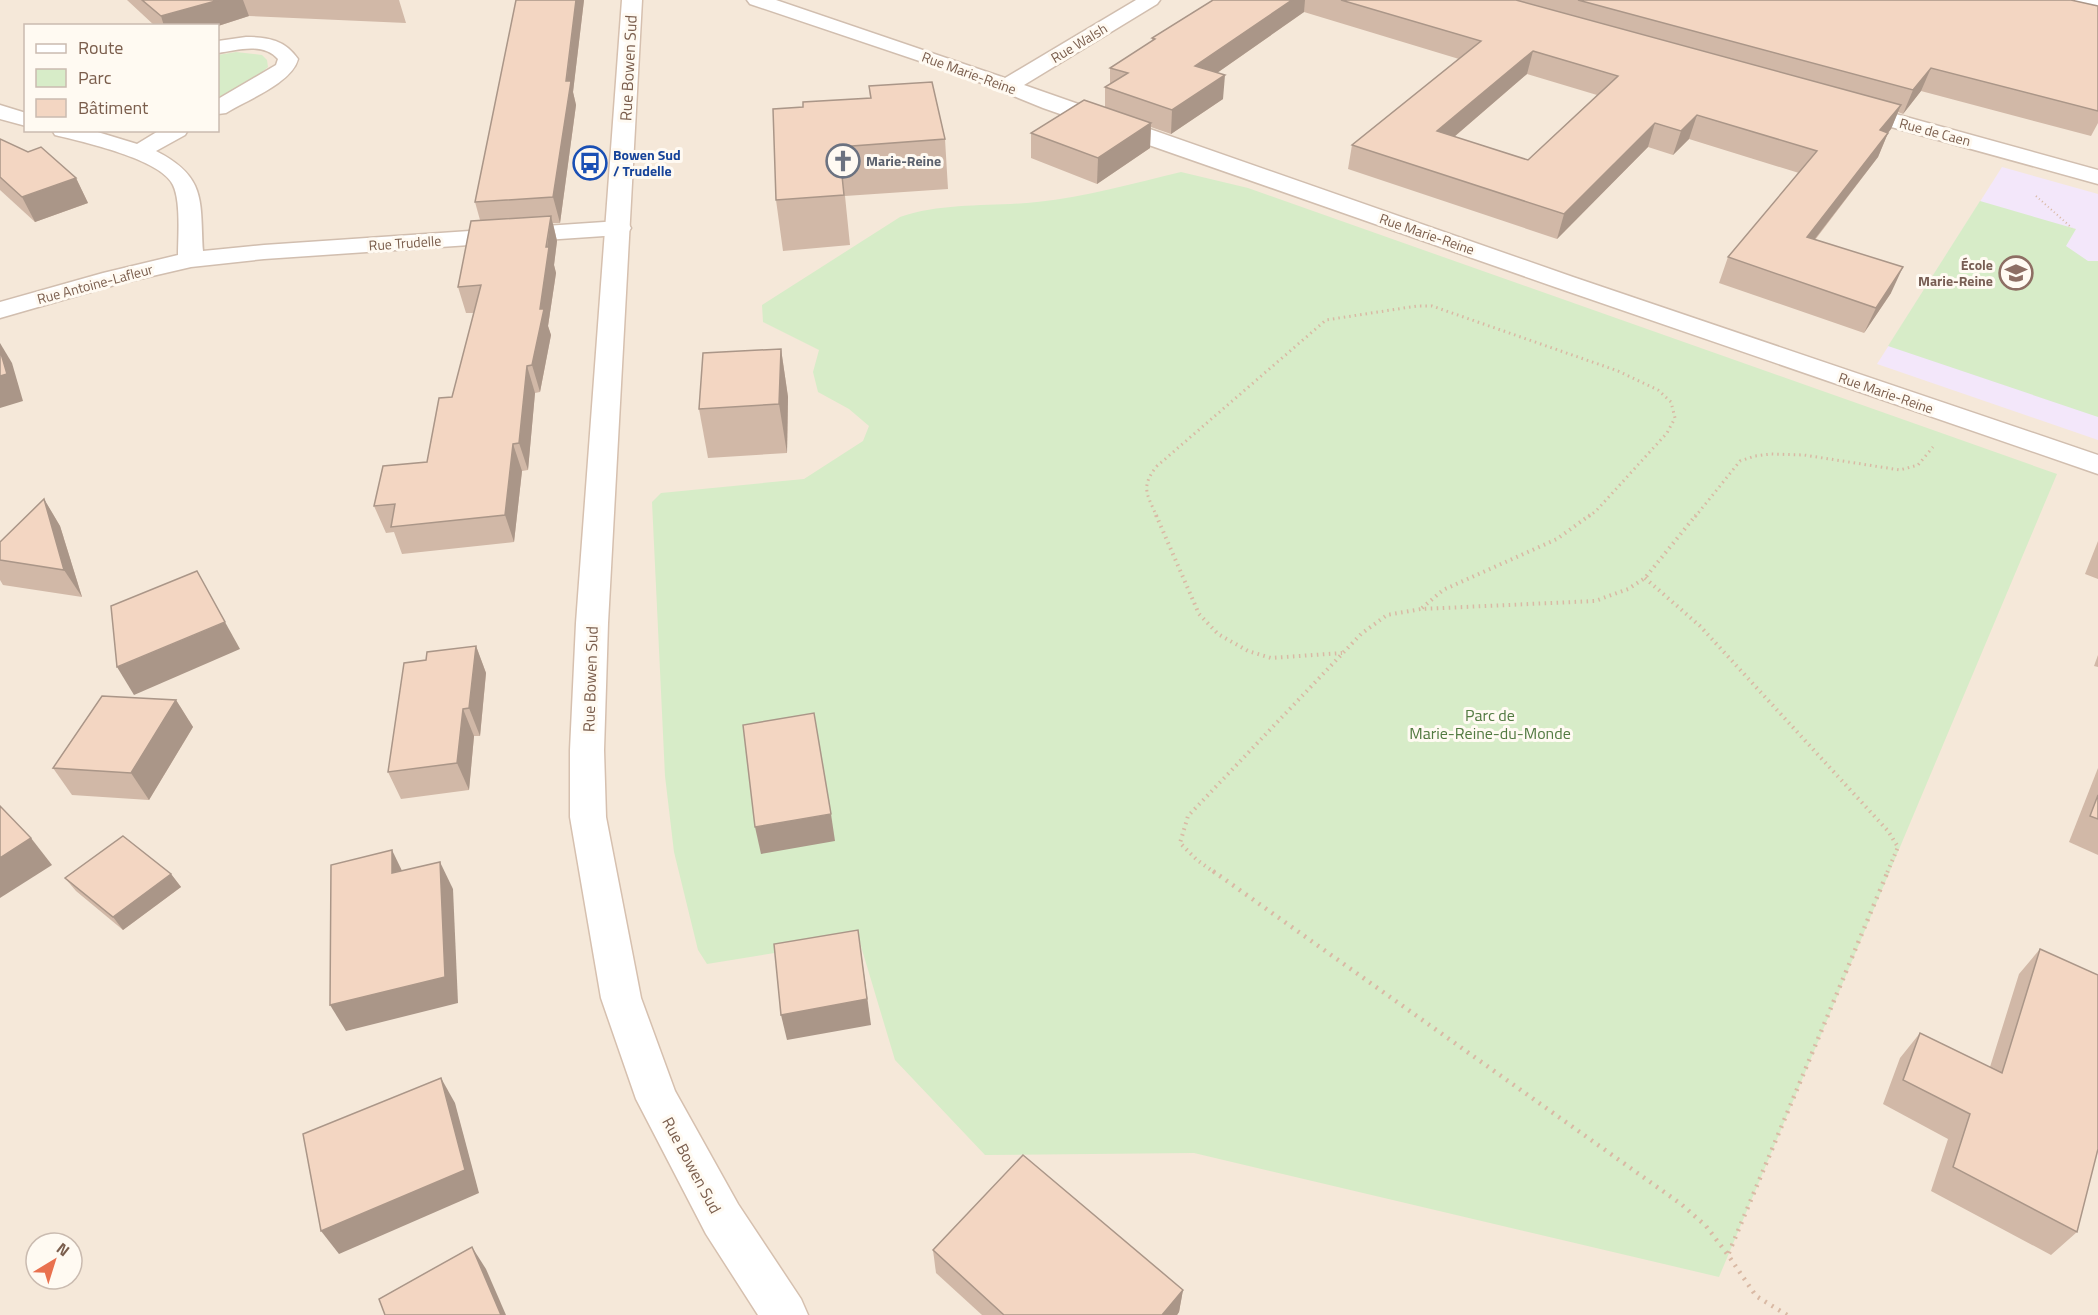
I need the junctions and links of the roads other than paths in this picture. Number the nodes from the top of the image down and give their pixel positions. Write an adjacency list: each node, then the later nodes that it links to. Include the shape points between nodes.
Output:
1 (632, 0): 16 (street, Rue Bowen Sud)
2 (757, 0): 7 (street, Rue Marie-Reine)
3 (1150, 0): 7 (street, Rue Walsh)
4 (2083, 0): 5 (street)
5 (2098, 4)
6 (219, 47): 9 (street, via 266,45 285,53 288,59 280,73)
7 (1007, 86): 19 (street, Rue Marie-Reine, via 1553,279)
8 (1837, 104): 15 (street, Rue de Caen)
9 (219, 107)
10 (0, 112): 11 (street)
11 (24, 119)
12 (69, 132): 14 (street)
13 (174, 132): 14 (street)
14 (137, 153): 17 (street, via 158,161 185,186)
15 (2098, 177)
16 (619, 228): 17 (street, Rue Trudelle); 20 (street, Rue Bowen Sud, via 592,623 588,817 621,998 657,1099 722,1219)
17 (191, 260): 18 (street, Rue Antoine-Lafleur)
18 (0, 310)
19 (2098, 465)
20 (785, 1315)

